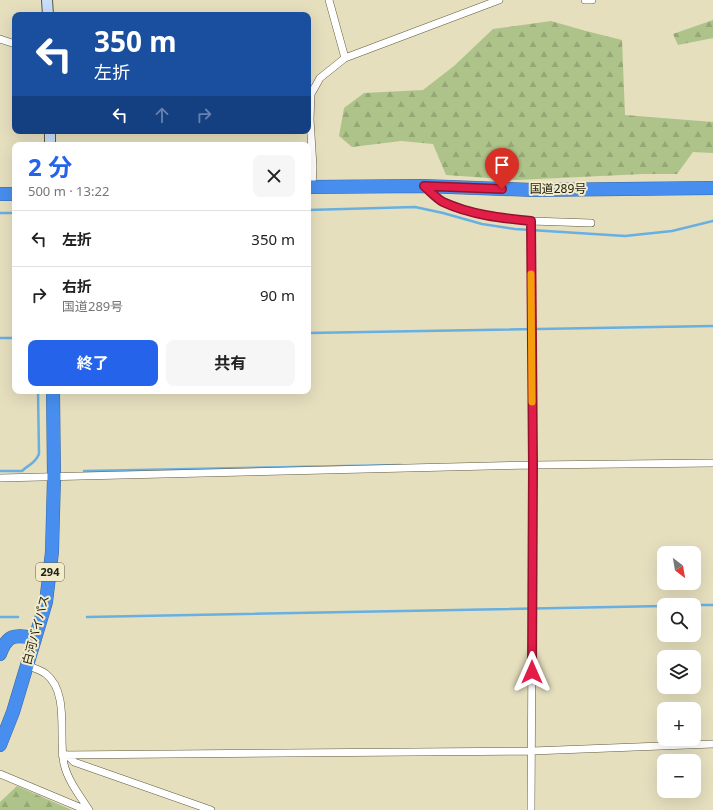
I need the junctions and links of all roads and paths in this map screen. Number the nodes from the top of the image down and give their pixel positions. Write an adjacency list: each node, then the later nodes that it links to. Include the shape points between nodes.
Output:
1 (47, 0): 6 (street)
2 (329, 0): 9 (street)
3 (499, 0): 9 (street)
4 (585, 0): 5 (street)
5 (592, 0)
6 (48, 12)
7 (0, 39): 8 (street)
8 (12, 43)
9 (345, 58): 10 (street, via 320,78)
10 (311, 94)
11 (311, 134): 12 (street, via 313,166)
12 (311, 180)
13 (424, 186): 14 (highway, 国道289号); 15 (highway, 国道289号, via 533,190); 18 (street, via 442,201 463,209 490,216)
14 (311, 187)
15 (713, 188)
16 (0, 194): 17 (highway)
17 (12, 194)
18 (531, 221): 19 (street); 22 (street)
19 (591, 223)
20 (53, 394): 23 (highway, 白河バイパス / 294)
21 (713, 463): 22 (street)
22 (533, 465): 23 (street); 30 (street)
23 (54, 477): 24 (street); 25 (highway, 白河バイパス / 294, via 52,552 46,602)
24 (0, 478)
25 (35, 638): 26 (highway, via 17,635 5,641); 27 (highway, 白河バイパス / 294)
26 (0, 654)
27 (27, 665): 29 (highway, 白河バイパス / 294); 31 (street, via 45,673 53,680 58,690)
28 (713, 744): 30 (street)
29 (0, 745)
30 (532, 751): 31 (street); 35 (street)
31 (64, 755): 33 (street, via 66,773); 34 (street, via 74,762)
32 (0, 774): 33 (street)
33 (87, 810)
34 (211, 810)
35 (532, 810)

